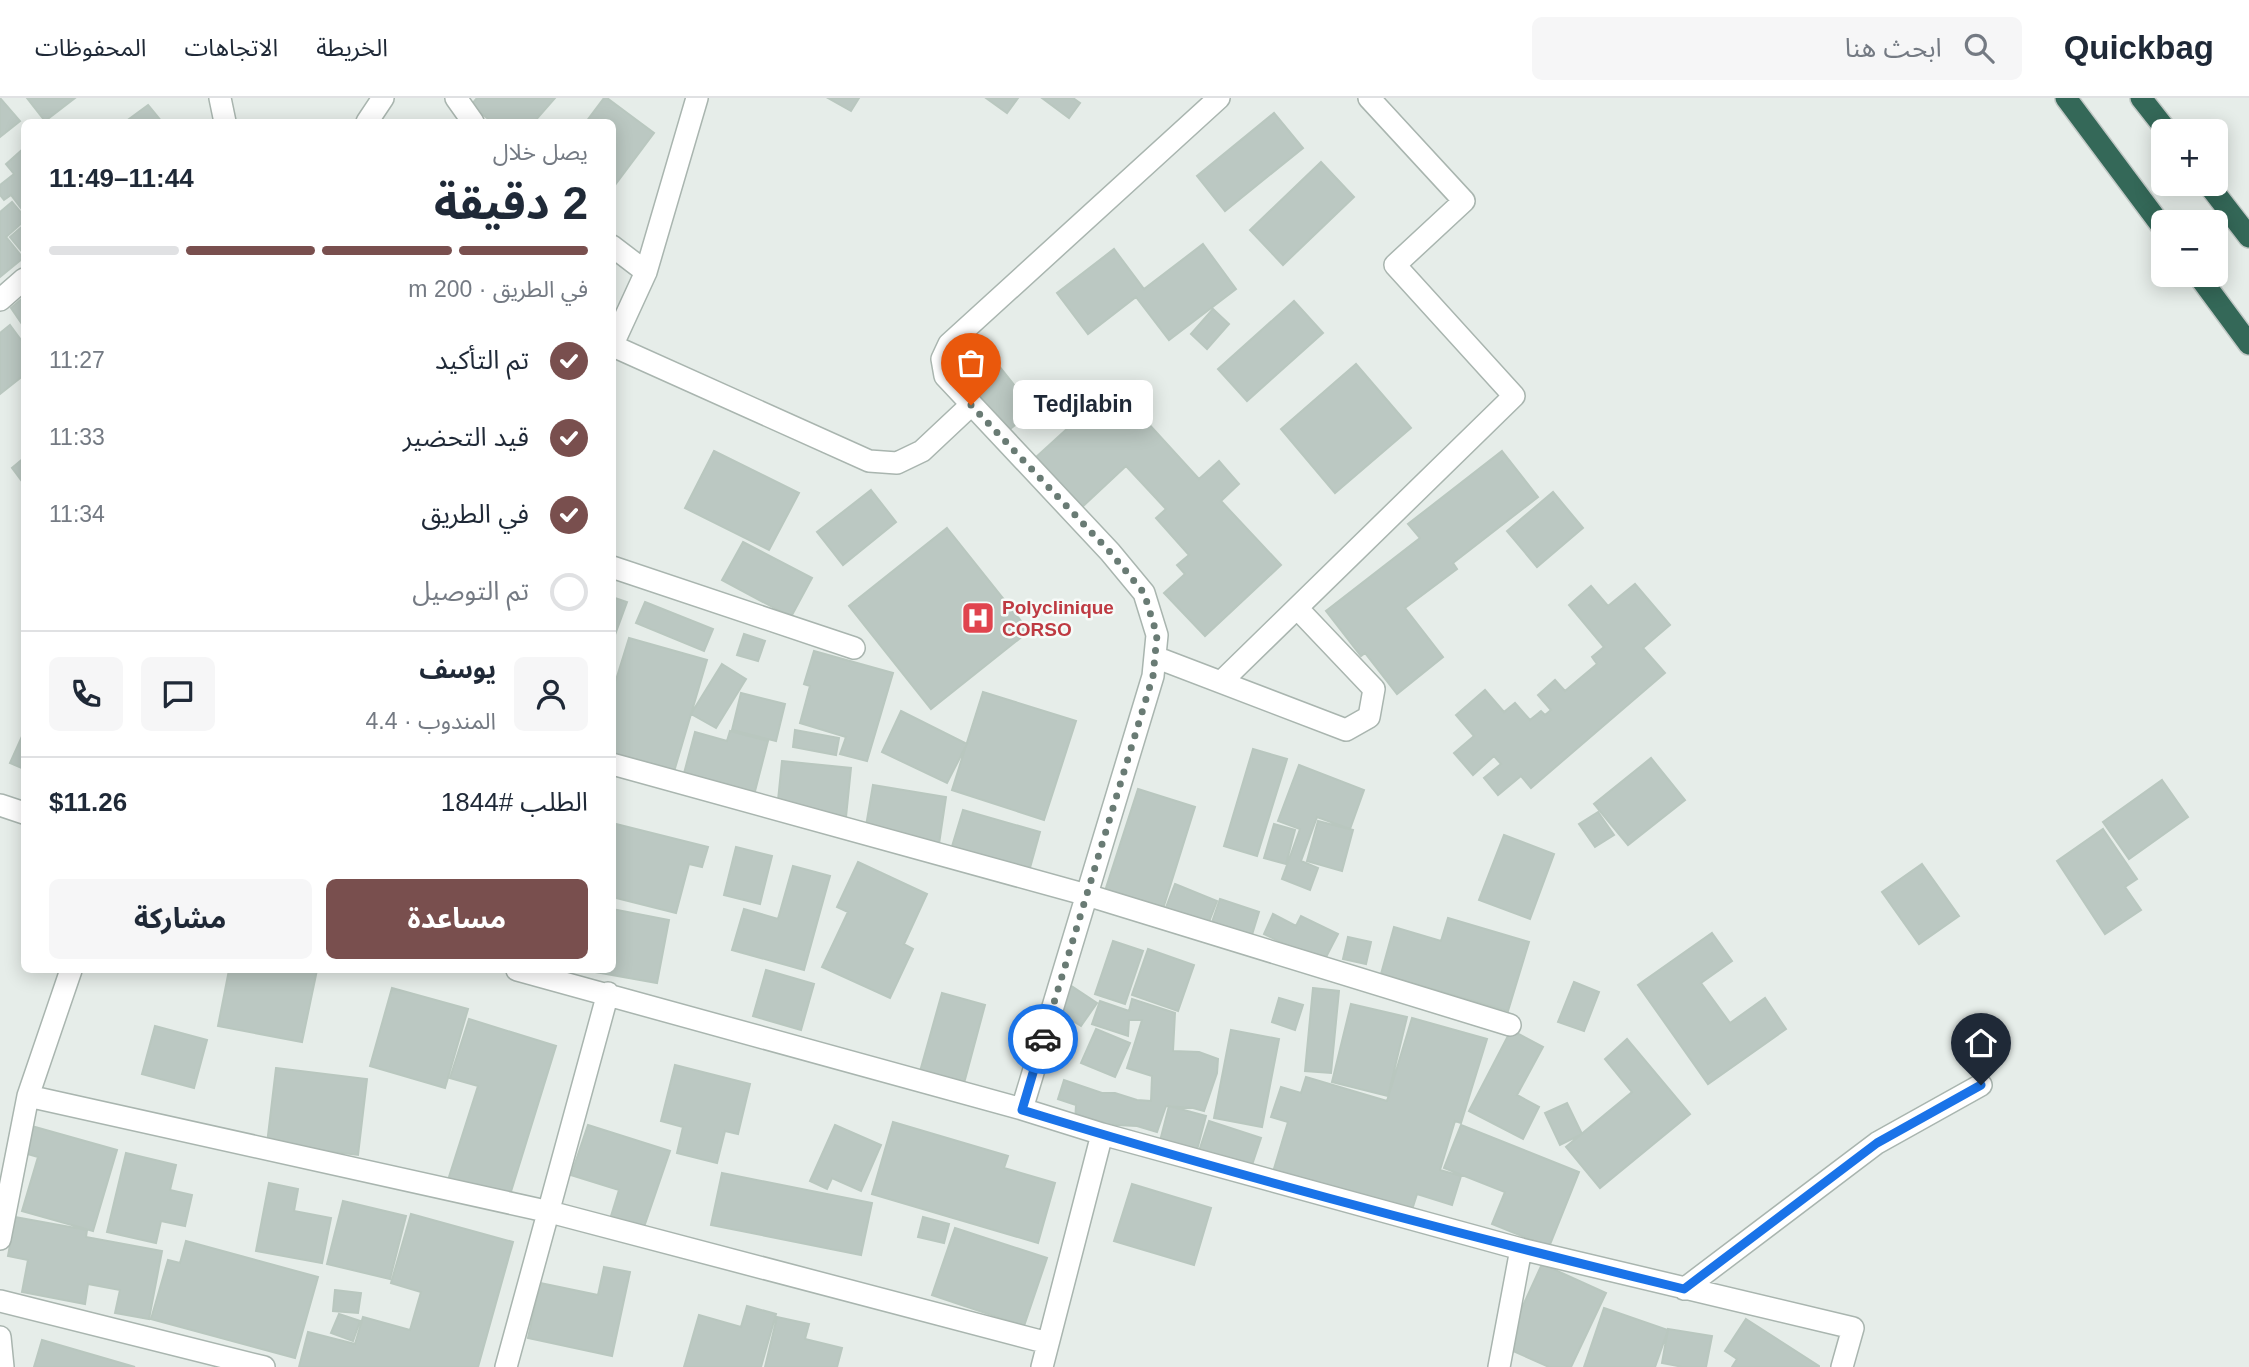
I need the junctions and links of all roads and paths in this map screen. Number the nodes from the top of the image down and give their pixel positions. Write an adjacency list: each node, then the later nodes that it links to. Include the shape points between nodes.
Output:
1 (220, 98): 9 (street)
2 (383, 98): 10 (street)
3 (456, 98): 11 (street)
4 (696, 98): 17 (street)
5 (1219, 98): 24 (street, via 949,344 942,359 945,376)
6 (1368, 98): 26 (street, via 1464,201 1395,265 1514,396)
7 (2066, 98): 14 (highway)
8 (2141, 98): 12 (highway)
9 (224, 119)
10 (369, 119)
11 (471, 119)
12 (2158, 119)
13 (2217, 196): 15 (highway)
14 (2151, 213)
15 (2249, 237)
16 (616, 249): 17 (street)
17 (646, 272): 21 (street)
18 (21, 282): 20 (street)
19 (2206, 287): 22 (highway)
20 (0, 300)
21 (616, 339)
22 (2249, 344)
23 (616, 347): 24 (street, via 869,461 897,463 922,452)
24 (971, 405): 28 (street, via 1144,593 1157,635)
25 (616, 568): 27 (street)
26 (1297, 608): 29 (street); 29 (street, via 1374,689 1369,717 1346,730)
27 (854, 648)
28 (1155, 657): 29 (street); 33 (street)
29 (1222, 681)
30 (616, 765): 33 (street)
31 (0, 805): 32 (street)
32 (21, 812)
33 (1087, 895): 37 (street); 40 (street)
34 (70, 973): 39 (street)
35 (529, 973): 36 (street)
36 (608, 993): 40 (street); 42 (street)
37 (1510, 1025)
38 (1981, 1085): 45 (street, via 1877,1143)
39 (28, 1097): 42 (street); 43 (street)
40 (1022, 1110): 41 (street)
41 (1102, 1134): 44 (street); 48 (street)
42 (550, 1212): 48 (street); 51 (street)
43 (0, 1239)
44 (1521, 1250): 45 (street); 53 (street)
45 (1684, 1289): 54 (street, via 1853,1328)
46 (0, 1301): 50 (street)
47 (0, 1337): 49 (street)
48 (1048, 1343): 52 (street)
49 (3, 1367)
50 (264, 1367)
51 (506, 1367)
52 (1042, 1367)
53 (1499, 1367)
54 (1842, 1367)

